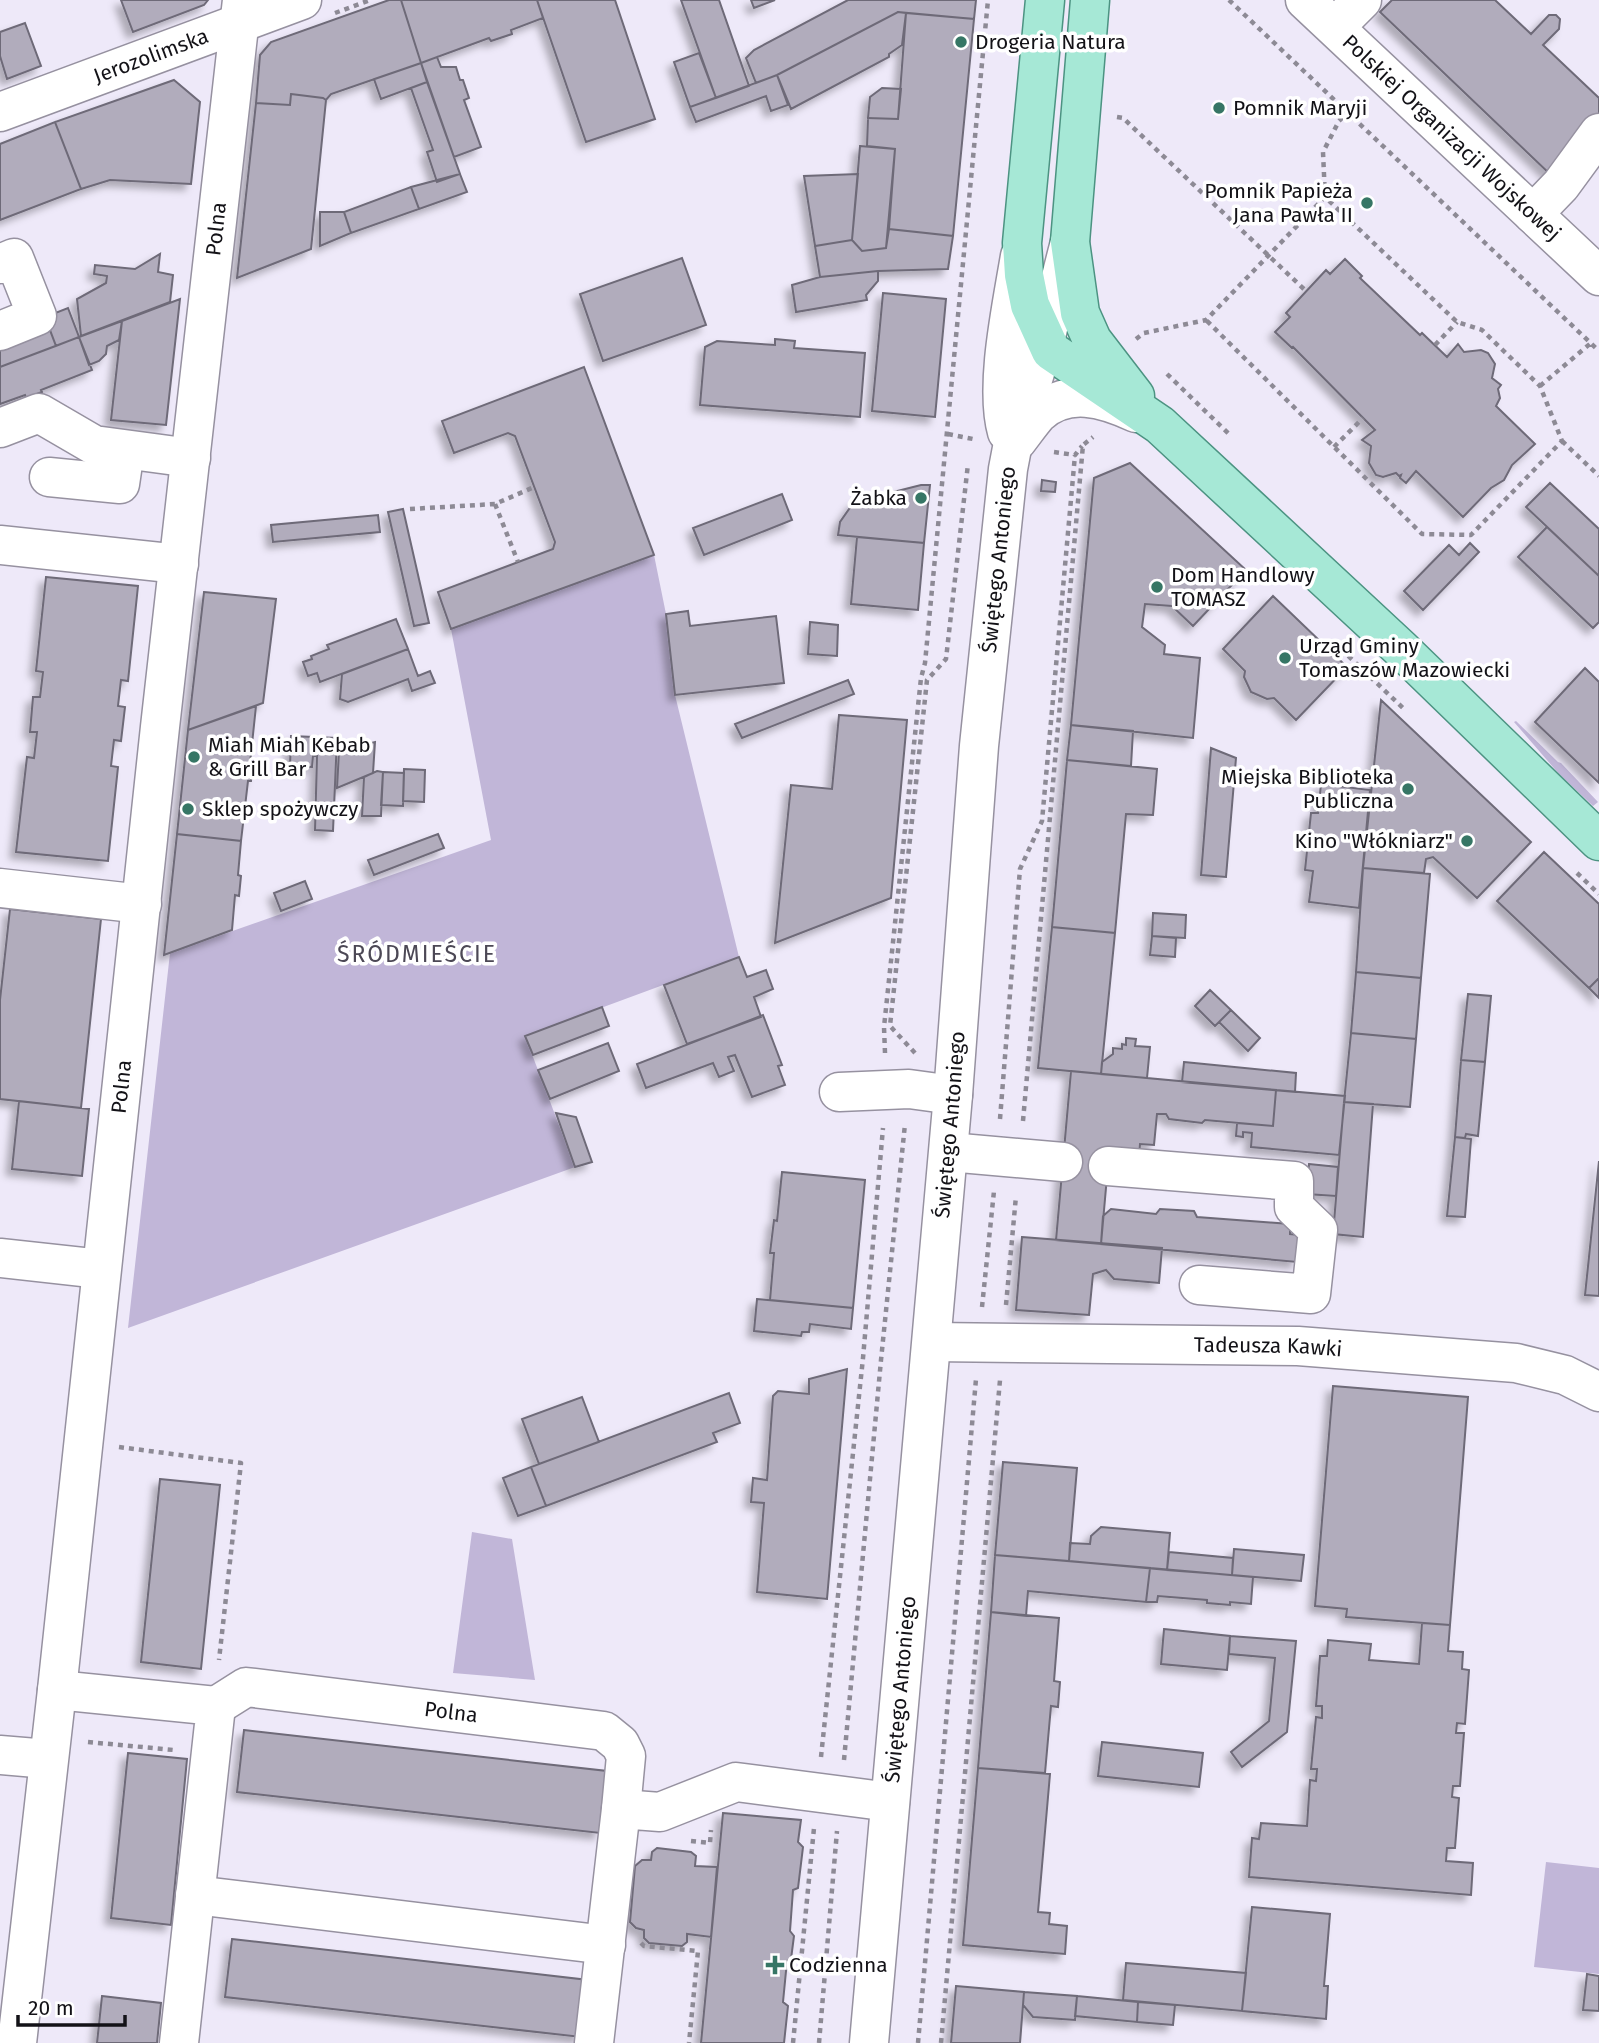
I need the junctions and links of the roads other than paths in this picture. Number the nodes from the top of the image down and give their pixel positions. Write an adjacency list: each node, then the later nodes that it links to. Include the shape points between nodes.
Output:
1 (303, 0): 6 (street, Jerozolimska)
2 (1045, 0): 12 (main road, Świętego Antoniego)
3 (1090, 0): 11 (main road, Świętego Antoniego)
4 (1305, 0): 7 (street, Polskiej Organizacji Wojskowej)
5 (1362, 0): 7 (street)
6 (240, 12): 8 (street, Jerozolimska); 21 (street, Polna)
7 (1335, 27): 10 (street, Polskiej Organizacji Wojskowej)
8 (0, 112)
9 (1599, 133): 10 (street)
10 (1533, 214): 14 (street, Polskiej Organizacji Wojskowej)
11 (1070, 242): 16 (street, Świętego Antoniego); 17 (main road, via 1080,313 1092,340)
12 (1022, 243): 16 (main road, via 1024,275); 19 (street, Świętego Antoniego, via 1008,328 1002,414)
13 (0, 264): 15 (street, via 14,258 37,316)
14 (1599, 276)
15 (0, 331)
16 (1045, 340): 17 (main road, via 1064,361); 19 (street, Świętego Antoniego)
17 (1154, 421): 19 (street, via 1109,400 1072,396 1038,414); 25 (main road, via 1401,649)
18 (0, 428): 20 (street, via 39,413 94,445)
19 (1012, 448): 29 (street, Świętego Antoniego, via 979,746)
20 (125, 450): 21 (street); 22 (street, via 120,484)
21 (191, 458): 24 (street, Polna)
22 (49, 477)
23 (0, 545): 24 (street)
24 (179, 564): 27 (street, Polna)
25 (1599, 841)
26 (0, 888): 27 (street)
27 (142, 904): 34 (street, Polna)
28 (839, 1092): 29 (street, via 898,1089)
29 (953, 1095): 30 (street, Świętego Antoniego)
30 (949, 1152): 31 (street); 36 (street, Świętego Antoniego)
31 (1063, 1162)
32 (1108, 1166): 35 (street, via 1294,1181 1294,1207 1318,1230 1311,1294)
33 (0, 1258): 34 (street)
34 (101, 1269): 39 (street, Polna)
35 (1199, 1285)
36 (932, 1342): 37 (street, Tadeusza Kawki, via 1298,1346 1516,1363 1565,1376); 42 (street, Świętego Antoniego)
37 (1599, 1392)
38 (217, 1688): 39 (street); 43 (street, Polna, via 246,1687 604,1731 626,1755); 44 (street)
39 (57, 1690): 41 (street, Polna)
40 (0, 1755): 41 (street)
41 (48, 1759): 46 (street, Polna)
42 (890, 1801): 43 (street, Świętego Antoniego, via 736,1782 660,1812); 49 (street, Świętego Antoniego)
43 (621, 1809): 45 (street)
44 (195, 1895): 45 (street); 47 (street)
45 (622, 1941): 48 (street)
46 (17, 2043)
47 (179, 2043)
48 (594, 2043)
49 (869, 2043)

